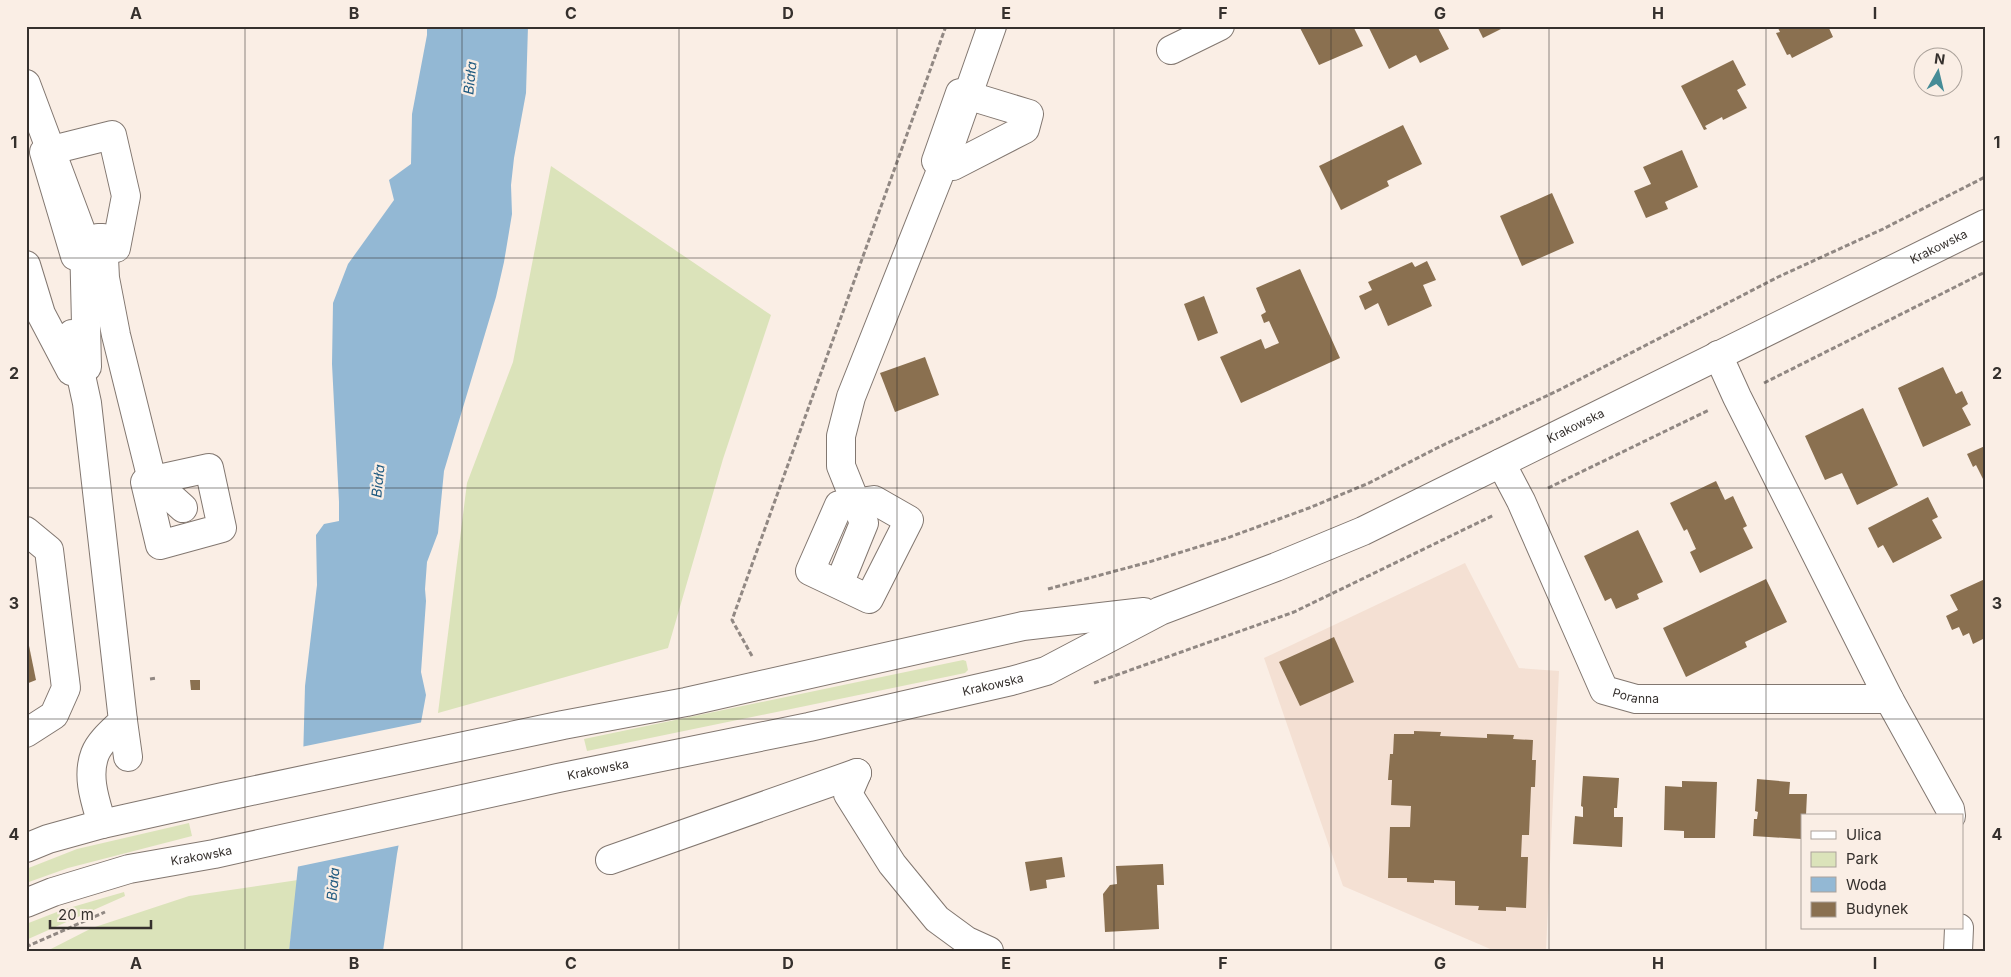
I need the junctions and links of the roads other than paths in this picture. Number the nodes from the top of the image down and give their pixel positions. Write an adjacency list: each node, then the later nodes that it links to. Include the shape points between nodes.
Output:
1 (992, 26): 5 (street)
2 (1220, 26): 3 (street)
3 (1171, 50)
4 (26, 84): 6 (street)
5 (967, 95): 7 (street); 7 (street, via 1029,114 1025,129 953,166)
6 (52, 150): 9 (street, via 44,152 75,256); 9 (street, via 112,135 126,196 116,248)
7 (944, 163): 17 (street, via 851,396 841,436 841,466 864,523)
8 (1985, 224): 12 (street, Krakowska)
9 (90, 248): 13 (street, via 87,367); 15 (street, via 106,278 116,335 152,480)
10 (26, 264): 13 (street, via 41,314 71,371)
11 (72, 334): 13 (street)
12 (1718, 355): 14 (street, Krakowska); 19 (street)
13 (80, 369): 20 (street, via 87,404)
14 (1501, 463): 18 (street, Krakowska, via 1363,531); 19 (street, Poranna, via 1604,690 1636,698)
15 (183, 508)
16 (26, 531): 21 (street, via 49,550 66,688 54,715)
17 (840, 582)
18 (1160, 611): 24 (street, Krakowska, via 1023,626 686,702 563,725); 27 (street, Krakowska, via 1046,671 1012,681 129,870)
19 (1889, 699): 23 (street)
20 (124, 721): 22 (street); 24 (street, via 95,754 93,793)
21 (26, 733)
22 (128, 757)
23 (1951, 814)
24 (102, 824): 25 (street, Krakowska)
25 (26, 848)
26 (610, 860): 29 (street, via 858,773 848,794 892,864 937,919 966,941)
27 (26, 903)
28 (1959, 930): 30 (street)
29 (989, 951)
30 (1958, 951)

